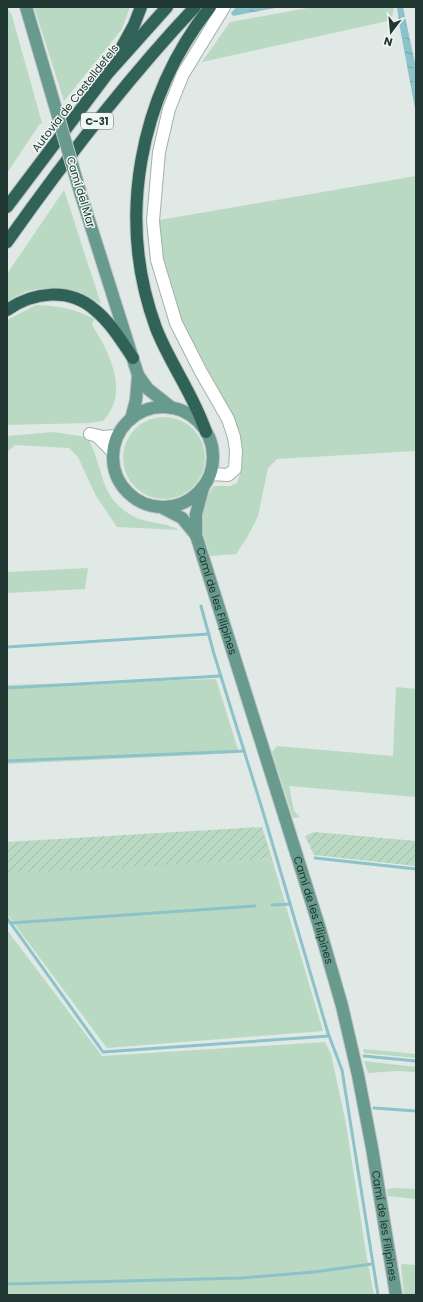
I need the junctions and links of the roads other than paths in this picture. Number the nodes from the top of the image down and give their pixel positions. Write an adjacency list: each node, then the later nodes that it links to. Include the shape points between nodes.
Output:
1 (26, 7): 11 (main road, Camí del Mar, bridge)
2 (141, 7): 7 (highway)
3 (166, 7): 7 (highway, Autovia de Castelldefels / C-31)
4 (195, 7): 9 (highway, C-31, via 109,106 53,177)
5 (210, 7): 15 (highway, via 176,58 157,101 148,126 138,176 136,208 138,247 149,304 165,349 194,403)
6 (224, 7): 18 (lane, via 183,74 169,109 159,152 153,220 157,260 176,323 228,419 234,437 235,468 228,475)
7 (108, 73): 8 (highway, Autovia de Castelldefels / C-31)
8 (7, 207)
9 (7, 242)
10 (7, 310): 11 (highway, via 26,299 46,294 78,299 95,309)
11 (133, 358): 12 (main road, Camí del Mar)
12 (138, 374): 13 (main road, Camí del Mar, via 148,389); 14 (main road, Camí del Mar, via 136,400)
13 (172, 408): 14 (main road, via 154,407); 15 (main road, via 191,416)
14 (131, 419): 16 (main road)
15 (206, 432): 18 (main road, via 212,449)
16 (117, 436): 17 (main road); 17 (lane, via 93,435)
17 (113, 452): 20 (main road, via 114,469 127,493 141,503)
18 (210, 474): 19 (main road)
19 (203, 488): 20 (main road, via 184,503); 21 (main road, via 196,514)
20 (163, 508): 21 (main road, via 182,518)
21 (196, 535): 22 (main road, Camí de les Filipines, via 342,1006 372,1148)
22 (396, 1295)

